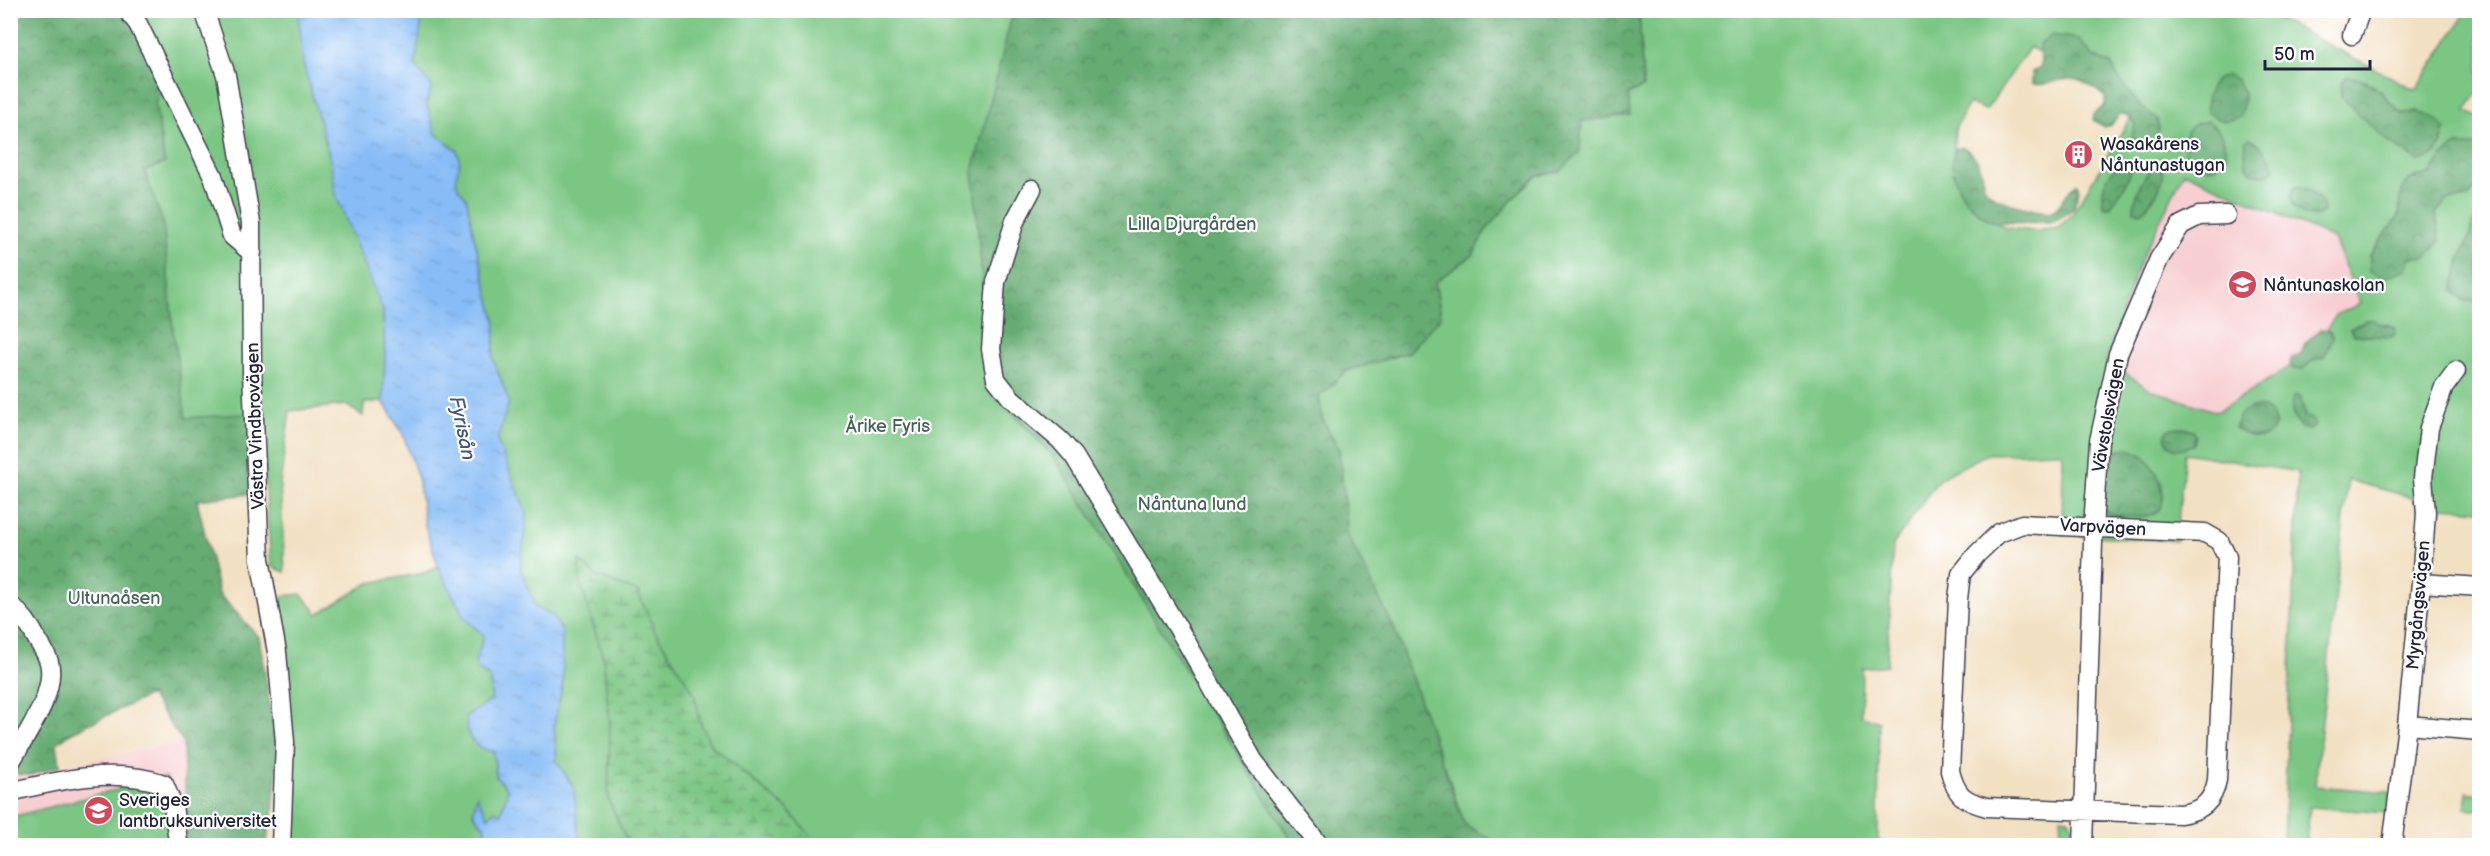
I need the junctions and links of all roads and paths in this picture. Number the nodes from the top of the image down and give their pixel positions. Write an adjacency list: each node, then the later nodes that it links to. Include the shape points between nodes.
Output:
1 (127, 10): 7 (street, via 138,24 213,176 232,236)
2 (204, 10): 7 (street, Västra Vindbrovägen, via 226,75 251,223)
3 (2361, 10): 4 (street)
4 (2352, 35)
5 (1032, 189): 20 (street, via 1015,220 996,282 992,349 996,379 1011,399 1074,456 1187,643 1252,760)
6 (2226, 215): 9 (street, Vävstolsvägen, via 2199,216 2181,225 2159,258 2118,354 2099,441)
7 (252, 253): 19 (street, Västra Vindbrovägen, via 252,373 260,559 277,652 285,742)
8 (2456, 371): 10 (street, Myrgångsvägen, via 2444,387 2429,428)
9 (2094, 526): 17 (street, Vävstolsvägen); 17 (street, Varpvägen, via 2022,524 1999,533 1961,574 1950,771 1954,788 1968,803 1987,807); 17 (street, Varpvägen, via 2205,533 2219,541 2227,557 2215,793 2200,809 2180,814)
10 (2421, 583): 11 (street); 13 (street, Myrgångsvägen)
11 (2480, 587)
12 (10, 605): 15 (street, via 36,636 49,660 51,678 47,695)
13 (2407, 725): 14 (street); 22 (street, Myrgångsvägen)
14 (2480, 731)
15 (10, 763)
16 (10, 792): 18 (street, via 89,776 147,778 164,784 169,793 178,841)
17 (2084, 809): 21 (street, Vävstolsvägen)
18 (175, 846)
19 (281, 846)
20 (1320, 846)
21 (2083, 846)
22 (2392, 846)

